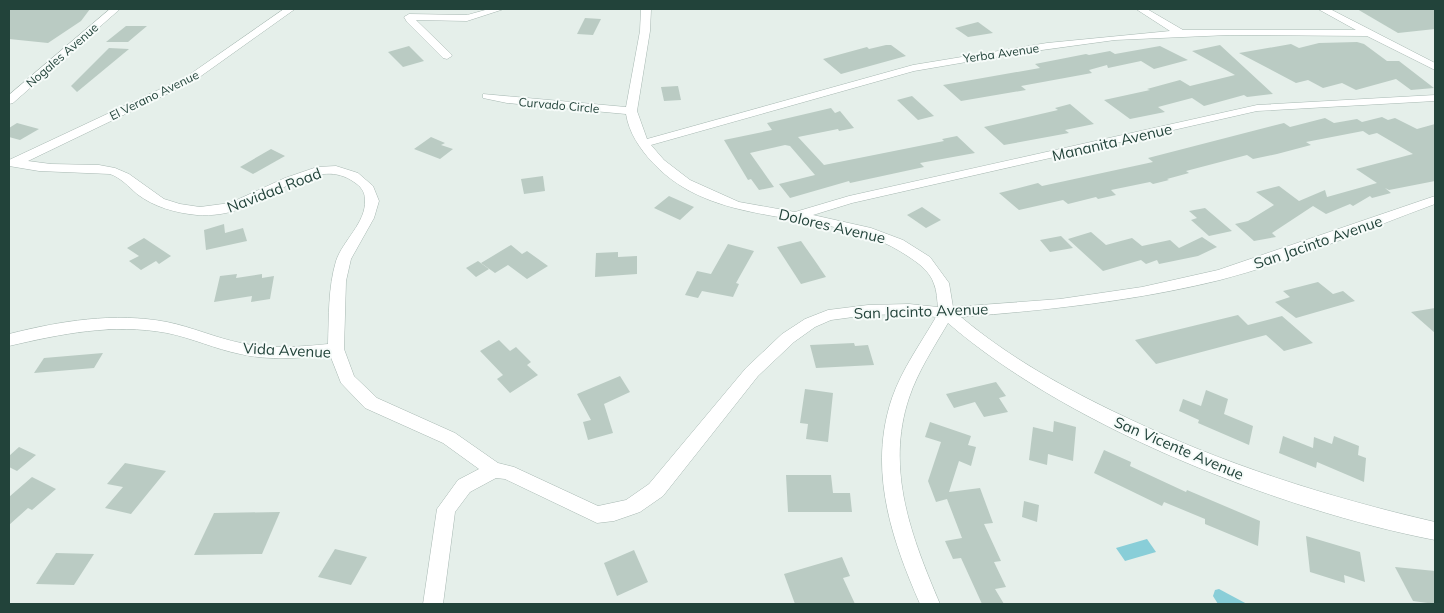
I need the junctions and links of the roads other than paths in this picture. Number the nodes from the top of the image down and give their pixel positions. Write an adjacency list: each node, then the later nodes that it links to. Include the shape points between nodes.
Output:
1 (115, 9): 13 (street, Nogales Avenue)
2 (290, 9): 16 (street, El Verano Avenue, via 190,79)
3 (499, 9): 9 (street, via 467,18 409,17)
4 (646, 9): 14 (street, Dolores Avenue)
5 (1141, 9): 7 (street)
6 (1323, 9): 8 (street)
7 (1181, 33): 8 (street, Yerba Avenue); 15 (street, Yerba Avenue, via 1034,48 913,68)
8 (1368, 33): 10 (street)
9 (447, 56)
10 (1435, 67)
11 (488, 96): 14 (street, Curvado Circle)
12 (1435, 98): 18 (street, Mananita Avenue, via 1257,108 849,200)
13 (9, 101)
14 (631, 111): 15 (street, Dolores Avenue, via 635,130)
15 (644, 143): 18 (street, Dolores Avenue, via 668,171 699,190 736,205)
16 (13, 164): 21 (street, Navidad Road, via 110,170 123,174 159,201 196,212 246,203 321,170 341,170 368,187 372,201 365,222 344,258 336,313)
17 (1435, 200): 19 (street, San Jacinto Avenue, via 1316,245 1220,275 1069,303)
18 (793, 217): 19 (street, Dolores Avenue, via 868,231 908,247 935,273 947,300)
19 (946, 313): 22 (street, San Jacinto Avenue, via 909,309 868,310 828,315 810,323 788,338 752,372 656,490 633,506 614,513 597,515 508,472); 23 (street, San Vicente Avenue, via 974,338 1022,370 1137,432 1273,487 1348,510); 25 (street, via 900,398 891,440 892,481 899,528)
20 (9, 340): 21 (street, Vida Avenue, via 56,327 126,323 176,330 243,349 309,352)
21 (336, 349): 22 (street, Vida Avenue, via 347,379 371,403 449,438)
22 (494, 470): 24 (street, via 464,486 446,509)
23 (1435, 531)
24 (433, 604)
25 (930, 604)

